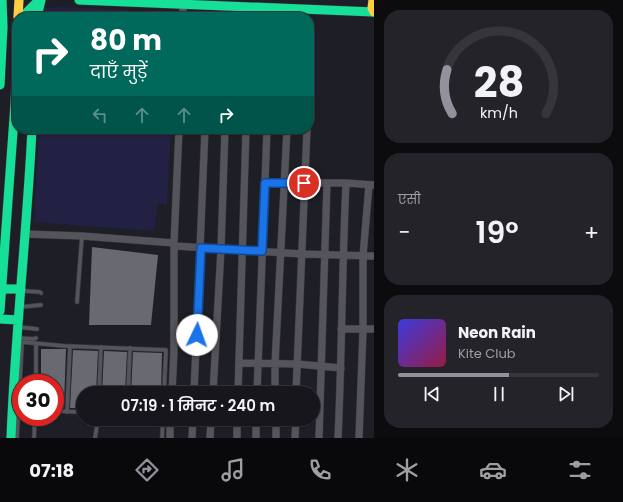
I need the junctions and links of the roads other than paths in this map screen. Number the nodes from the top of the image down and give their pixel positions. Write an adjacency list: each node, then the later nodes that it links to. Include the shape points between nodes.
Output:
1 (2, 0): 12 (main road)
2 (18, 0): 7 (main road)
3 (40, 0): 8 (main road); 9 (main road)
4 (78, 0): 6 (main road)
5 (373, 0): 11 (main road)
6 (183, 5): 10 (street); 11 (main road)
7 (18, 12)
8 (27, 12)
9 (38, 12)
10 (183, 12)
11 (374, 12)
12 (0, 85)
13 (14, 134): 41 (main road)
14 (32, 134): 28 (main road)
15 (179, 134): 30 (street)
16 (205, 134): 31 (street)
17 (225, 134): 32 (street)
18 (246, 134): 33 (street)
19 (267, 134): 22 (street)
20 (287, 134): 23 (street)
21 (307, 134): 24 (street)
22 (265, 183): 23 (street); 34 (street)
23 (285, 183): 24 (street); 35 (street)
24 (304, 183): 25 (street); 36 (street)
25 (327, 183): 26 (street); 37 (street)
26 (346, 183): 27 (street); 38 (street)
27 (371, 185): 39 (street)
28 (25, 234): 29 (street); 42 (main road)
29 (82, 236): 30 (street); 44 (lane)
30 (174, 244): 31 (street); 71 (street)
31 (201, 248): 32 (street); 72 (street)
32 (221, 249): 33 (street); 73 (street)
33 (242, 250): 34 (street); 60 (street)
34 (262, 251): 35 (street); 61 (street)
35 (281, 252): 36 (street); 62 (street)
36 (302, 254): 37 (street); 63 (street)
37 (326, 254): 38 (street); 64 (street)
38 (342, 254): 39 (street); 50 (street)
39 (363, 256): 40 (street); 53 (street)
40 (374, 256)
41 (1, 289): 42 (main road); 47 (main road)
42 (21, 290): 43 (lane); 46 (main road)
43 (41, 293)
44 (76, 302)
45 (41, 305): 46 (lane)
46 (20, 307): 49 (main road)
47 (0, 311)
48 (0, 319): 49 (main road)
49 (18, 324): 51 (lane); 54 (main road)
50 (341, 328): 53 (street); 65 (street)
51 (37, 329)
52 (374, 329): 53 (street)
53 (363, 330): 105 (street)
54 (17, 338): 55 (lane); 91 (main road)
55 (36, 338)
56 (36, 343): 57 (lane); 66 (lane, via 22,342); 67 (lane)
57 (70, 346): 58 (lane); 78 (lane)
58 (101, 347): 59 (lane); 68 (lane)
59 (130, 348): 69 (lane); 70 (lane, via 166,350)
60 (239, 363): 61 (street); 74 (street)
61 (258, 363): 62 (street); 75 (street)
62 (275, 364): 63 (street); 76 (street)
63 (297, 364): 64 (street); 77 (street)
64 (321, 366): 65 (street); 103 (street)
65 (341, 368): 104 (street)
66 (21, 374)
67 (36, 374)
68 (99, 386)
69 (128, 386)
70 (164, 386)
71 (172, 386)
72 (194, 386)
73 (213, 386)
74 (238, 386)
75 (257, 386)
76 (276, 386)
77 (296, 386)
78 (66, 412): 79 (lane)
79 (76, 412)
80 (18, 426): 92 (lane)
81 (35, 426): 93 (lane)
82 (97, 426): 94 (lane)
83 (163, 426): 95 (lane)
84 (170, 426): 96 (street)
85 (193, 426): 97 (street)
86 (211, 426): 98 (street)
87 (237, 426): 99 (street)
88 (256, 426): 100 (street)
89 (276, 426): 101 (street)
90 (296, 426): 102 (street)
91 (11, 438)
92 (17, 438)
93 (34, 438)
94 (95, 438)
95 (162, 438)
96 (170, 438)
97 (192, 438)
98 (210, 438)
99 (237, 438)
100 (256, 438)
101 (276, 438)
102 (296, 438)
103 (319, 438)
104 (338, 438)
105 (359, 438)

